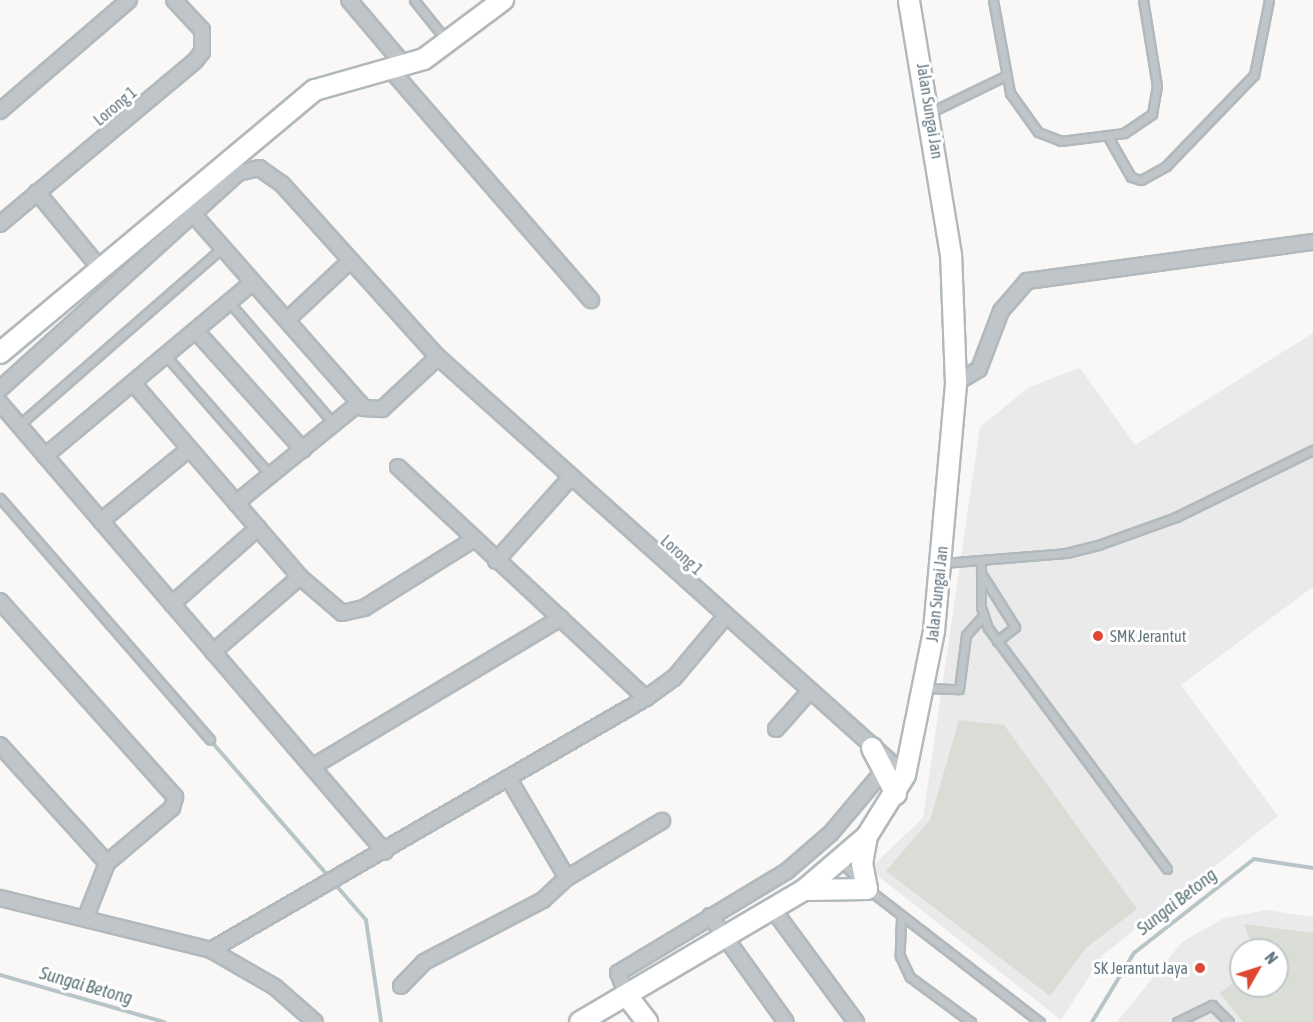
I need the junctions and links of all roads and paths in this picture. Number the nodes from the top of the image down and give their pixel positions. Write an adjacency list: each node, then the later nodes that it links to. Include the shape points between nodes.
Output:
1 (129, 0): 13 (street)
2 (174, 0): 16 (street, Lorong 1, via 202,30 202,52)
3 (349, 0): 11 (street)
4 (414, 0): 10 (lane)
5 (909, 0): 14 (main road, Jalan Sungai Jan)
6 (993, 0): 12 (lane)
7 (1143, 0): 15 (lane, via 1156,103 1145,123)
8 (1269, 0): 15 (lane, via 1254,75 1166,166 1141,180 1131,177)
9 (494, 3): 10 (main road)
10 (449, 43): 11 (main road)
11 (398, 68): 22 (main road, via 315,90); 24 (street)
12 (1005, 76): 14 (lane); 15 (lane, via 1026,121 1048,138)
13 (0, 111)
14 (931, 111): 31 (main road, Jalan Sungai Jan, via 951,255)
15 (1107, 135)
16 (37, 192): 18 (street, Lorong 1); 22 (street)
17 (193, 214): 20 (street); 21 (street, Lorong 1, via 238,173 259,168 282,183); 33 (street, Lorong 1)
18 (0, 224)
19 (1313, 242): 31 (street, via 1027,281 1001,310 980,369)
20 (223, 247): 23 (street); 37 (lane)
21 (350, 261): 26 (street); 30 (street, Lorong 1)
22 (98, 266): 28 (main road)
23 (253, 282): 25 (street); 26 (street)
24 (591, 300)
25 (229, 302): 27 (street); 36 (lane)
26 (287, 320): 35 (street)
27 (196, 331): 29 (street); 39 (street)
28 (0, 352)
29 (166, 356): 32 (street); 43 (lane)
30 (438, 357): 35 (street, via 382,409); 44 (street, Lorong 1)
31 (956, 383): 52 (main road, Jalan Sungai Jan)
32 (134, 384): 38 (street); 41 (street)
33 (0, 389)
34 (0, 403): 37 (street)
35 (359, 403): 36 (street)
36 (334, 424): 39 (street)
37 (19, 425): 41 (street)
38 (189, 449): 46 (street); 47 (street)
39 (303, 450): 43 (street)
40 (1313, 450): 50 (lane, via 1176,517 1098,545)
41 (45, 456): 47 (street)
42 (398, 467): 49 (street)
43 (271, 476): 46 (street)
44 (571, 477): 51 (street); 58 (street, Lorong 1)
45 (0, 498): 66 (lane)
46 (236, 503): 48 (street)
47 (101, 521): 56 (street)
48 (258, 528): 54 (street); 56 (street)
49 (473, 540): 51 (street); 54 (street, via 352,613 336,609)
50 (981, 560): 52 (lane); 53 (lane)
51 (496, 561): 59 (street)
52 (940, 563): 62 (main road, Jalan Sungai Jan)
53 (981, 573): 57 (lane); 60 (lane, via 1013,621 1012,631)
54 (300, 577): 61 (street)
55 (0, 601): 79 (street, via 175,797 172,808)
56 (172, 603): 61 (street)
57 (983, 616): 60 (lane); 62 (lane, via 966,635 959,689)
58 (725, 617): 63 (street, Lorong 1); 64 (street, via 690,662)
59 (561, 618): 64 (street); 70 (street)
60 (997, 641): 80 (lane)
61 (213, 652): 70 (street)
62 (926, 688): 69 (main road, Jalan Sungai Jan)
63 (808, 693): 65 (street); 68 (street, Lorong 1)
64 (646, 698): 73 (street)
65 (776, 729)
66 (210, 740)
67 (0, 745): 79 (street)
68 (869, 746): 69 (main road, via 884,750); 71 (main road); 72 (street, Lorong 1)
69 (912, 746): 72 (main road, Jalan Sungai Jan)
70 (312, 767): 77 (street)
71 (886, 768): 74 (main road); 86 (street, via 831,833 787,871)
72 (905, 775): 74 (main road, Jalan Sungai Jan)
73 (509, 778): 77 (street); 81 (street)
74 (896, 795): 76 (main road, Jalan Sungai Jan)
75 (662, 821): 81 (street)
76 (867, 836): 78 (main road, Jalan Sungai Jan); 82 (main road, via 862,864)
77 (385, 852): 90 (street, via 313,887)
78 (840, 861): 82 (lane); 83 (main road, Jalan Sungai Jan)
79 (107, 863): 87 (street)
80 (1167, 869)
81 (567, 878): 91 (street, via 543,900 424,962)
82 (867, 889): 83 (main road); 88 (lane)
83 (804, 890): 85 (main road, Jalan Sungai Jan)
84 (0, 898): 87 (street)
85 (772, 908): 89 (main road, Jalan Sungai Jan); 97 (street)
86 (710, 916): 89 (street); 92 (street, via 618,973)
87 (86, 917): 90 (street)
88 (902, 918): 98 (lane, via 900,956 910,977); 99 (lane)
89 (723, 939): 92 (main road, Jalan Sungai Jan); 96 (street)
90 (211, 950): 93 (street, via 275,987)
91 (401, 986)
92 (627, 996): 94 (main road, Jalan Sungai Jan); 95 (main road)
93 (315, 1022)
94 (580, 1022)
95 (647, 1022)
96 (786, 1022)
97 (856, 1022)
98 (971, 1022)
99 (1040, 1022)
100 (1177, 1022): 101 (lane, via 1212,1005)
101 (1229, 1022)

